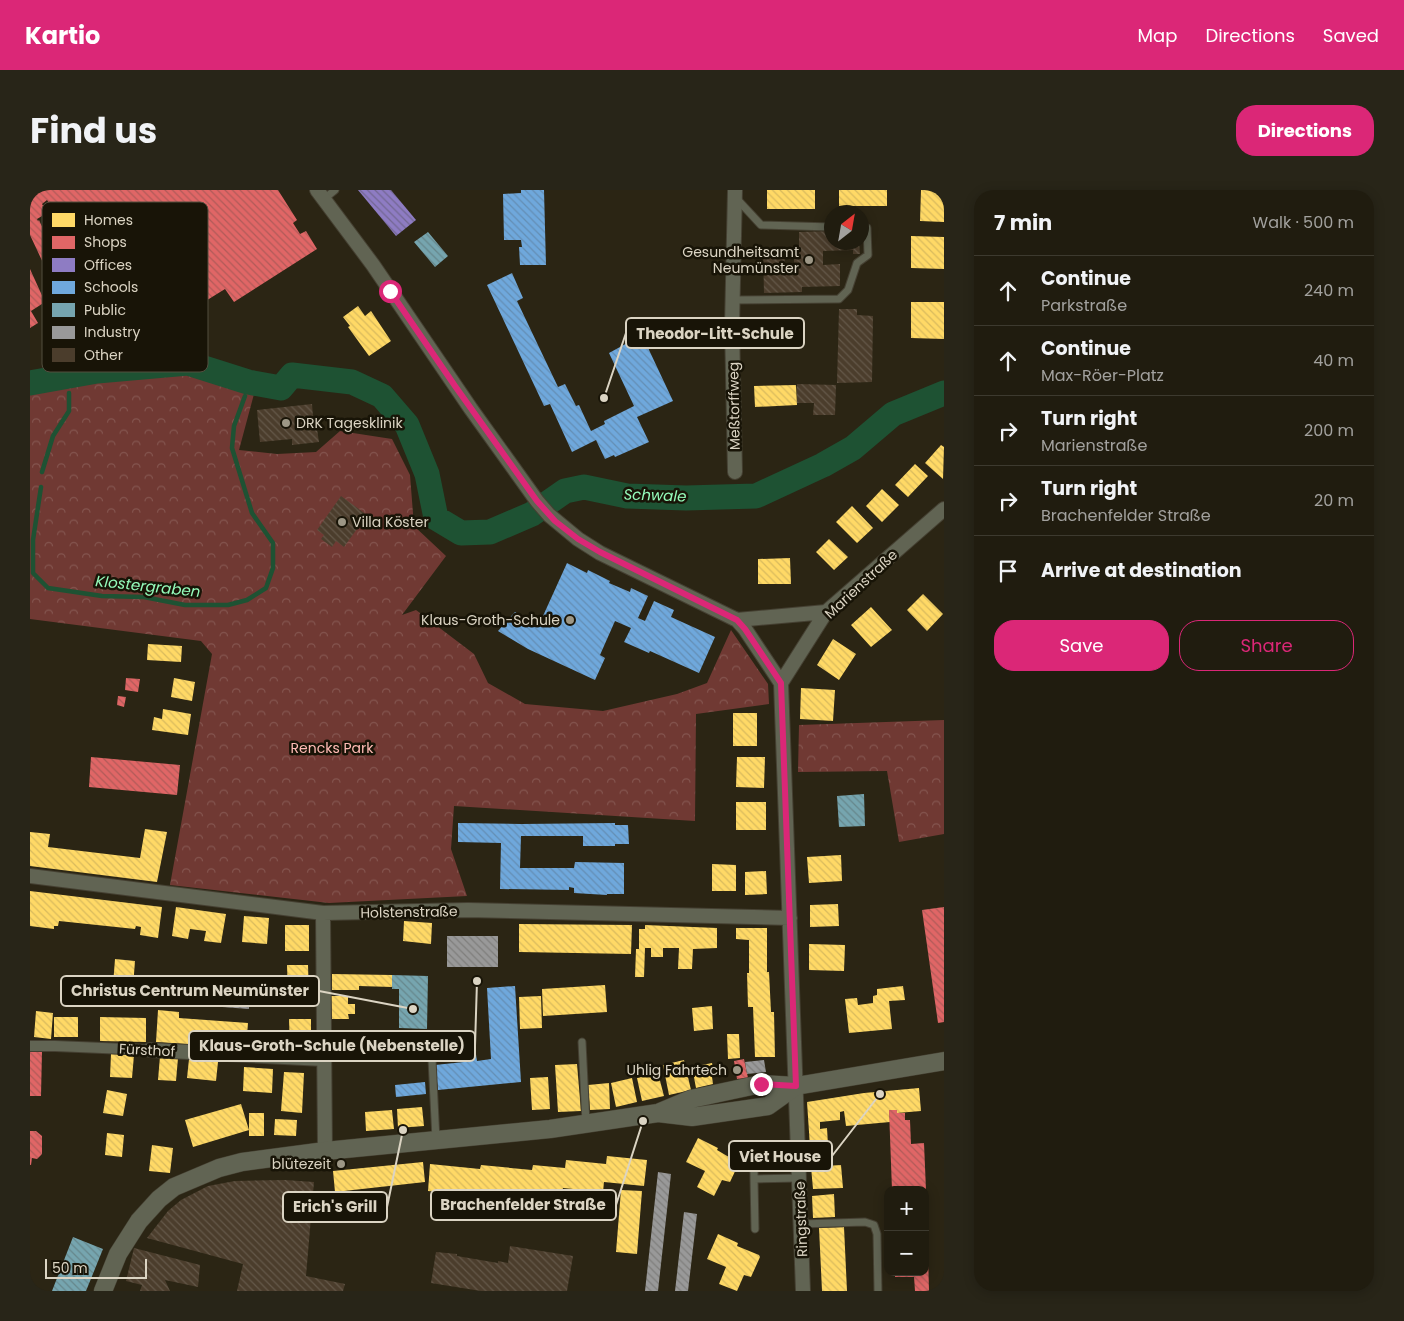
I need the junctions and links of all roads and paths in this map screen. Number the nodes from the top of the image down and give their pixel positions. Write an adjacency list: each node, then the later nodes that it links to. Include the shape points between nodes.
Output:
1 (325, 193): 9 (street, via 455,386 549,515 600,552)
2 (735, 194): 3 (lane, via 761,225); 5 (street, Meßtorffweg)
3 (824, 227)
4 (868, 250): 5 (lane, via 868,255 857,263 848,290 839,299)
5 (734, 300): 6 (street, Meßtorffweg)
6 (735, 472)
7 (944, 509): 8 (street, Marienstraße)
8 (826, 612): 9 (street); 10 (street, Marienstraße)
9 (737, 620): 10 (street)
10 (781, 683): 13 (street)
11 (30, 876): 12 (street, Holstenstraße)
12 (323, 913): 13 (street, Holstenstraße, via 468,910); 18 (street)
13 (790, 918): 20 (street)
14 (431, 1039): 22 (lane)
15 (582, 1042): 21 (lane)
16 (30, 1046): 17 (street, Fürsthof)
17 (150, 1050): 18 (street, Fürsthof)
18 (324, 1058): 23 (street)
19 (944, 1061): 20 (street)
20 (796, 1086): 21 (street, via 768,1106 692,1116 658,1113); 25 (street, Ringstraße)
21 (586, 1124): 22 (street)
22 (436, 1140): 23 (street)
23 (325, 1151): 29 (street, via 242,1162 218,1168 174,1187 139,1221 118,1254)
24 (754, 1151): 26 (lane)
25 (799, 1178): 26 (lane); 27 (street, Ringstraße)
26 (754, 1179): 28 (lane)
27 (801, 1224): 30 (street, Ringstraße); 31 (lane, via 865,1222 874,1225)
28 (754, 1229)
29 (103, 1291)
30 (804, 1291)
31 (878, 1291)

